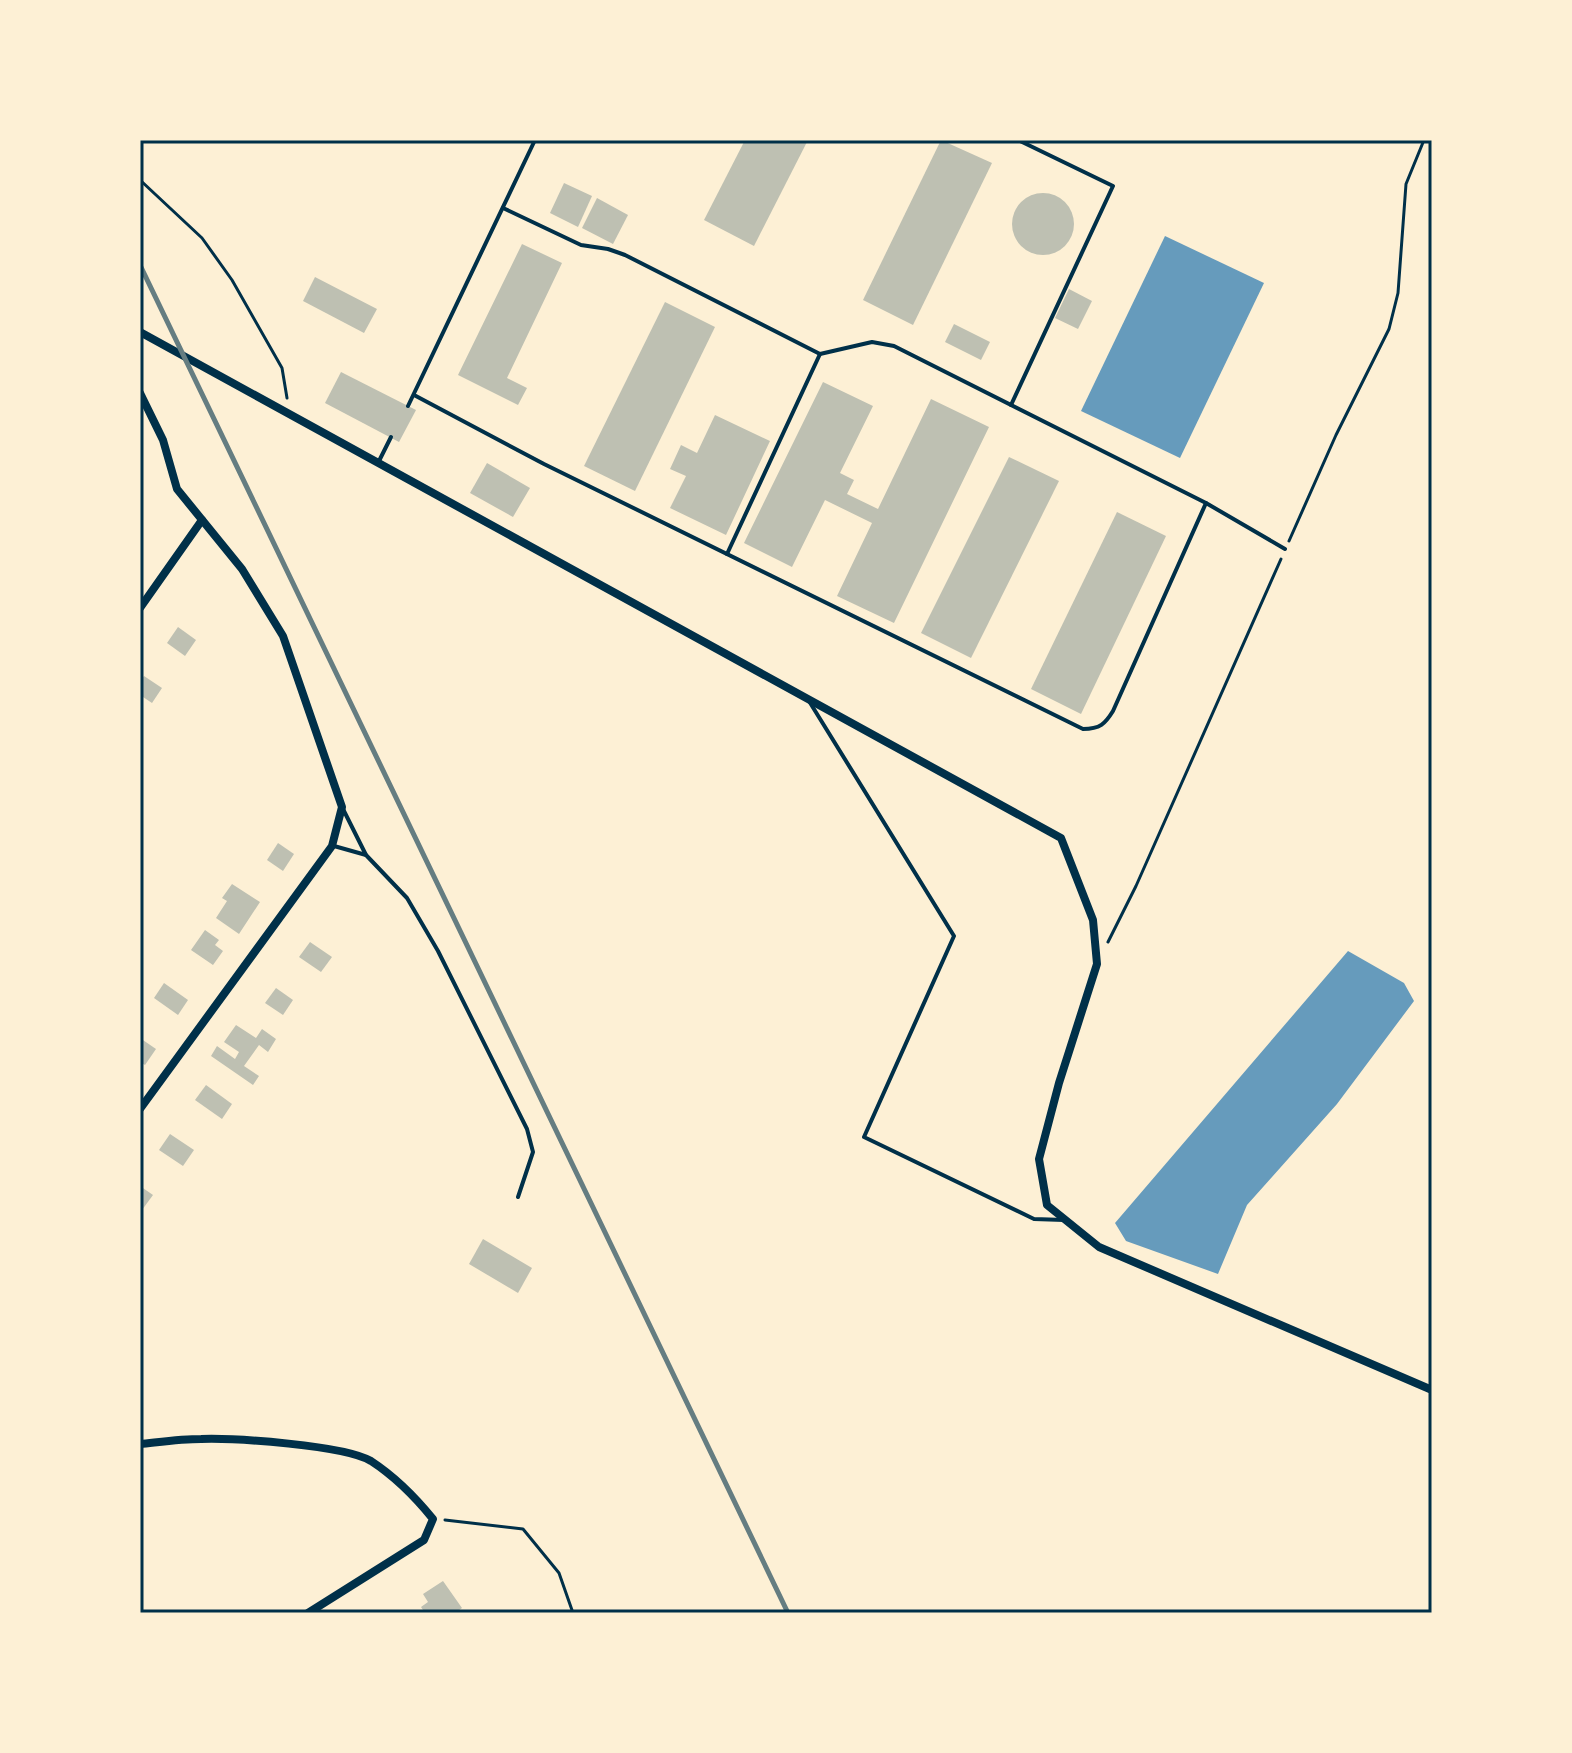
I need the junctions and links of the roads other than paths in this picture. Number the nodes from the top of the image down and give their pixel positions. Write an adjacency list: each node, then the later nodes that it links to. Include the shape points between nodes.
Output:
1 (535, 140): 3 (lane)
2 (1018, 140): 8 (lane, via 1113,186)
3 (503, 208): 5 (lane, via 581,245 625,255); 7 (lane)
4 (140, 332): 11 (street)
5 (820, 354): 8 (lane, via 872,342 894,346); 15 (lane)
6 (140, 393): 13 (street, via 163,440 177,489)
7 (414, 395): 9 (lane); 15 (lane)
8 (1011, 405): 12 (lane)
9 (408, 406)
10 (391, 437): 11 (lane)
11 (378, 463): 17 (street)
12 (1206, 503): 14 (lane); 15 (lane, via 1113,711 1096,729 1083,729)
13 (202, 520): 16 (street); 18 (street, via 242,569 283,636)
14 (1285, 549)
15 (727, 554)
16 (140, 608)
17 (807, 699): 23 (street, via 1061,838 1093,920 1097,964 1039,1159 1047,1205); 23 (lane, via 954,936 864,1137 1034,1219)
18 (342, 807): 19 (street); 20 (lane)
19 (332, 846): 20 (lane); 21 (street)
20 (366, 855): 22 (lane, via 415,911 527,1129 533,1152)
21 (140, 1109)
22 (518, 1197)
23 (1065, 1220): 24 (street, via 1099,1247)
24 (1432, 1390)
25 (140, 1444): 26 (street, via 202,1439 340,1451 369,1460 418,1500 433,1519 424,1540)
26 (308, 1613)

